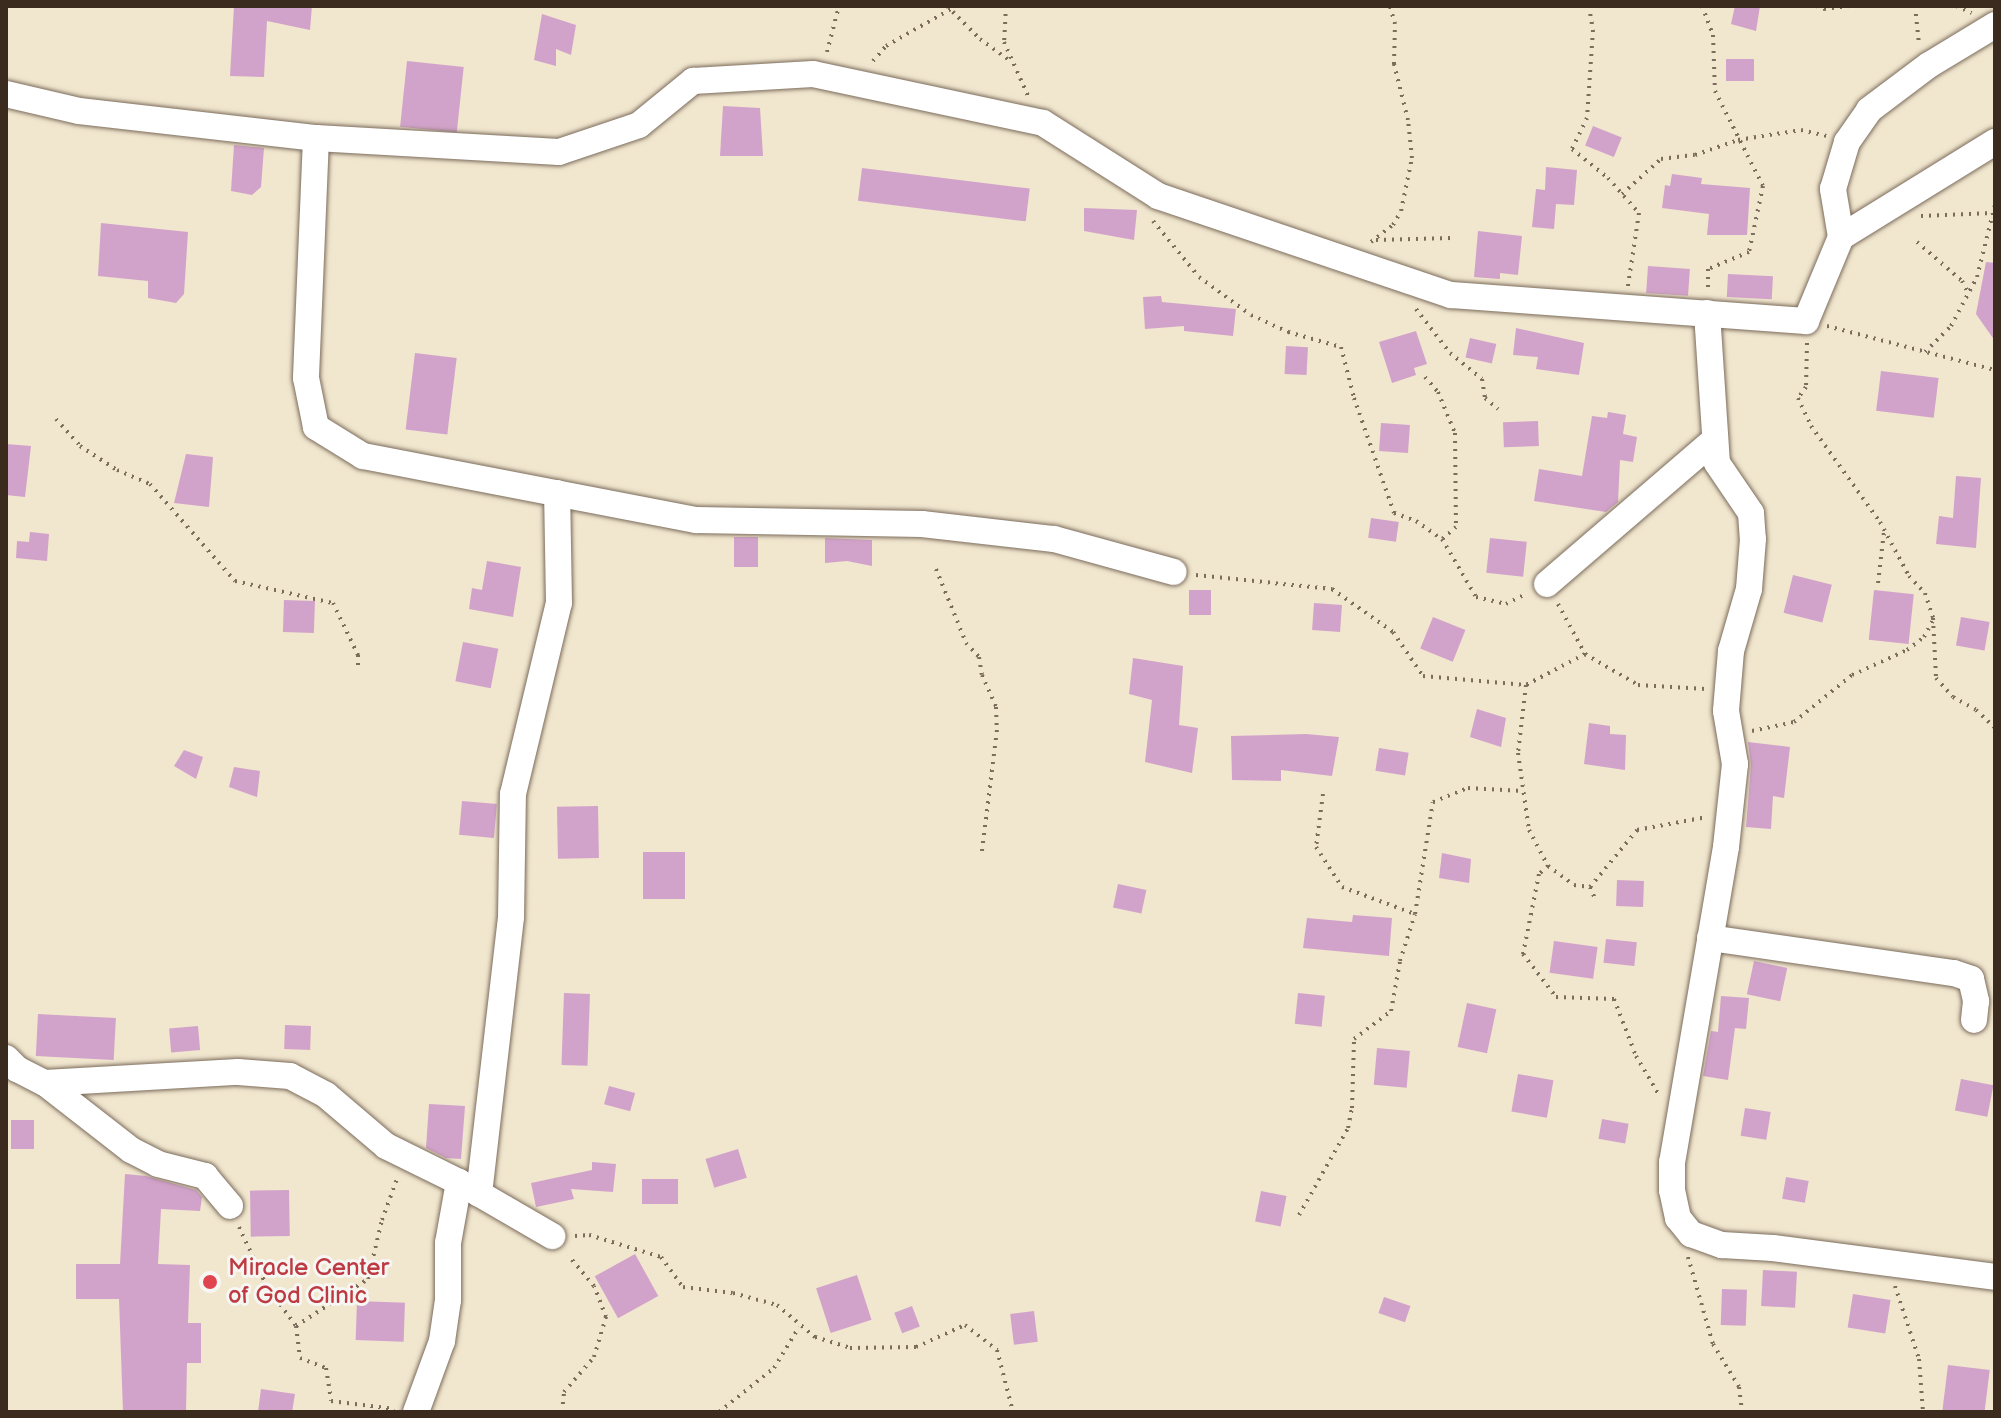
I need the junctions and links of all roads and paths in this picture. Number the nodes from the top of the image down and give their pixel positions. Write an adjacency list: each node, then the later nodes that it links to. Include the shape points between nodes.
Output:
1 (839, 6): 13 (path, via 827,54)
2 (1006, 6): 11 (path, via 1004,42)
3 (1390, 6): 28 (path, via 1394,64 1412,158 1401,211)
4 (1589, 6): 22 (path, via 1593,30 1587,118 1572,149)
5 (1702, 6): 18 (path, via 1713,35 1715,91)
6 (1816, 6): 7 (path)
7 (1849, 6)
8 (1915, 6): 12 (path, via 1920,47)
9 (952, 7): 11 (path, via 980,39); 14 (path, via 886,46 864,71)
10 (1995, 25): 12 (street)
11 (1012, 63): 16 (path)
12 (1929, 65): 19 (street, via 1869,110)
13 (813, 74): 14 (street); 17 (street, via 693,81 639,125 559,152)
14 (862, 84): 16 (street)
15 (6, 94): 17 (street, via 79,111)
16 (1043, 123): 21 (street)
17 (316, 138): 42 (street, via 306,378 316,427 363,456)
18 (1738, 140): 19 (path, via 1801,130); 22 (path, via 1695,155 1661,159); 34 (path, via 1763,186 1749,252 1708,269)
19 (1847, 142): 26 (street, via 1833,189)
20 (1995, 142): 23 (street)
21 (1140, 184): 30 (street, via 1158,196); 44 (path, via 1154,225 1199,277 1251,315 1341,347 1394,513)
22 (1622, 194): 33 (path, via 1639,213)
23 (1904, 198): 25 (path, via 1916,216); 26 (street)
24 (1995, 205): 25 (path)
25 (1994, 213): 31 (path)
26 (1841, 237): 35 (street)
27 (1451, 238): 28 (path)
28 (1374, 240): 30 (path)
29 (1917, 242): 31 (path, via 1962,281)
30 (1343, 258): 33 (street, via 1451,295)
31 (1968, 293): 36 (path, via 1951,326)
32 (1411, 303): 39 (path, via 1450,353 1482,379 1485,398)
33 (1625, 308): 34 (street)
34 (1707, 313): 35 (street); 41 (street)
35 (1806, 321): 36 (path); 43 (path, via 1806,387 1798,398 1830,456)
36 (1925, 352): 37 (path)
37 (1995, 370)
38 (1425, 377): 44 (path, via 1438,392 1455,433 1456,527)
39 (1498, 409)
40 (56, 419): 51 (path, via 80,446 150,484 235,581 333,603 358,655)
41 (1712, 442): 48 (street); 53 (street, via 1717,463 1751,513 1753,539 1749,589 1731,651)
42 (557, 493): 46 (street, via 696,520 922,524 1054,539); 70 (street, via 559,603 513,794 511,917)
43 (1884, 530): 47 (path); 49 (path, via 1909,576 1925,593)
44 (1442, 539): 48 (path, via 1476,597 1506,604)
45 (936, 569): 59 (path, via 966,643 979,657 996,707)
46 (1174, 572): 52 (path, via 1332,589 1393,632 1423,676)
47 (1878, 583)
48 (1547, 584): 50 (path)
49 (1933, 618): 54 (path, via 1936,678); 55 (path, via 1924,637 1907,650 1852,675 1794,722)
50 (1585, 654): 52 (path); 53 (path, via 1638,685 1687,690)
51 (358, 669)
52 (1526, 685): 56 (path, via 1518,753)
53 (1728, 685): 55 (street)
54 (1995, 728)
55 (1730, 732): 58 (street, via 1735,764)
56 (1523, 791): 60 (path, via 1529,830); 63 (path, via 1468,788 1433,802)
57 (1323, 794): 63 (path, via 1316,847 1342,887)
58 (1729, 813): 61 (path, via 1637,830); 64 (street)
59 (982, 851)
60 (1548, 866): 61 (path, via 1574,885); 68 (path, via 1539,874 1523,954 1556,997 1614,999 1636,1056)
61 (1590, 887): 62 (path)
62 (1596, 901)
63 (1415, 914): 72 (path, via 1391,1011 1354,1039 1348,1128)
64 (1710, 938): 65 (street, via 1954,973 1971,979); 68 (street)
65 (1974, 1020)
66 (6, 1058): 67 (street)
67 (45, 1083): 69 (street, via 238,1072 290,1076 326,1095); 71 (street, via 131,1150 158,1164 205,1176)
68 (1678, 1129): 73 (street, via 1672,1162)
69 (386, 1146): 70 (street); 77 (path, via 399,1173 368,1279)
70 (469, 1188): 74 (street); 79 (street, via 448,1243 442,1341)
71 (230, 1206): 77 (path, via 266,1285)
72 (1299, 1215)
73 (1678, 1218): 75 (street, via 1691,1234 1722,1245); 83 (path, via 1713,1344 1739,1387)
74 (552, 1236): 78 (path, via 589,1235 661,1257 683,1287 777,1305); 80 (path, via 594,1286 606,1317 594,1357 564,1392)
75 (1886, 1263): 76 (street); 84 (path, via 1919,1359)
76 (1995, 1277)
77 (296, 1326): 79 (path, via 300,1358 326,1368 331,1401)
78 (799, 1327): 81 (path, via 774,1368); 82 (path, via 850,1348 887,1350 916,1347 965,1325 997,1350)
79 (410, 1411)
80 (562, 1412)
81 (719, 1412)
82 (1013, 1412)
83 (1742, 1412)
84 (1923, 1412)

